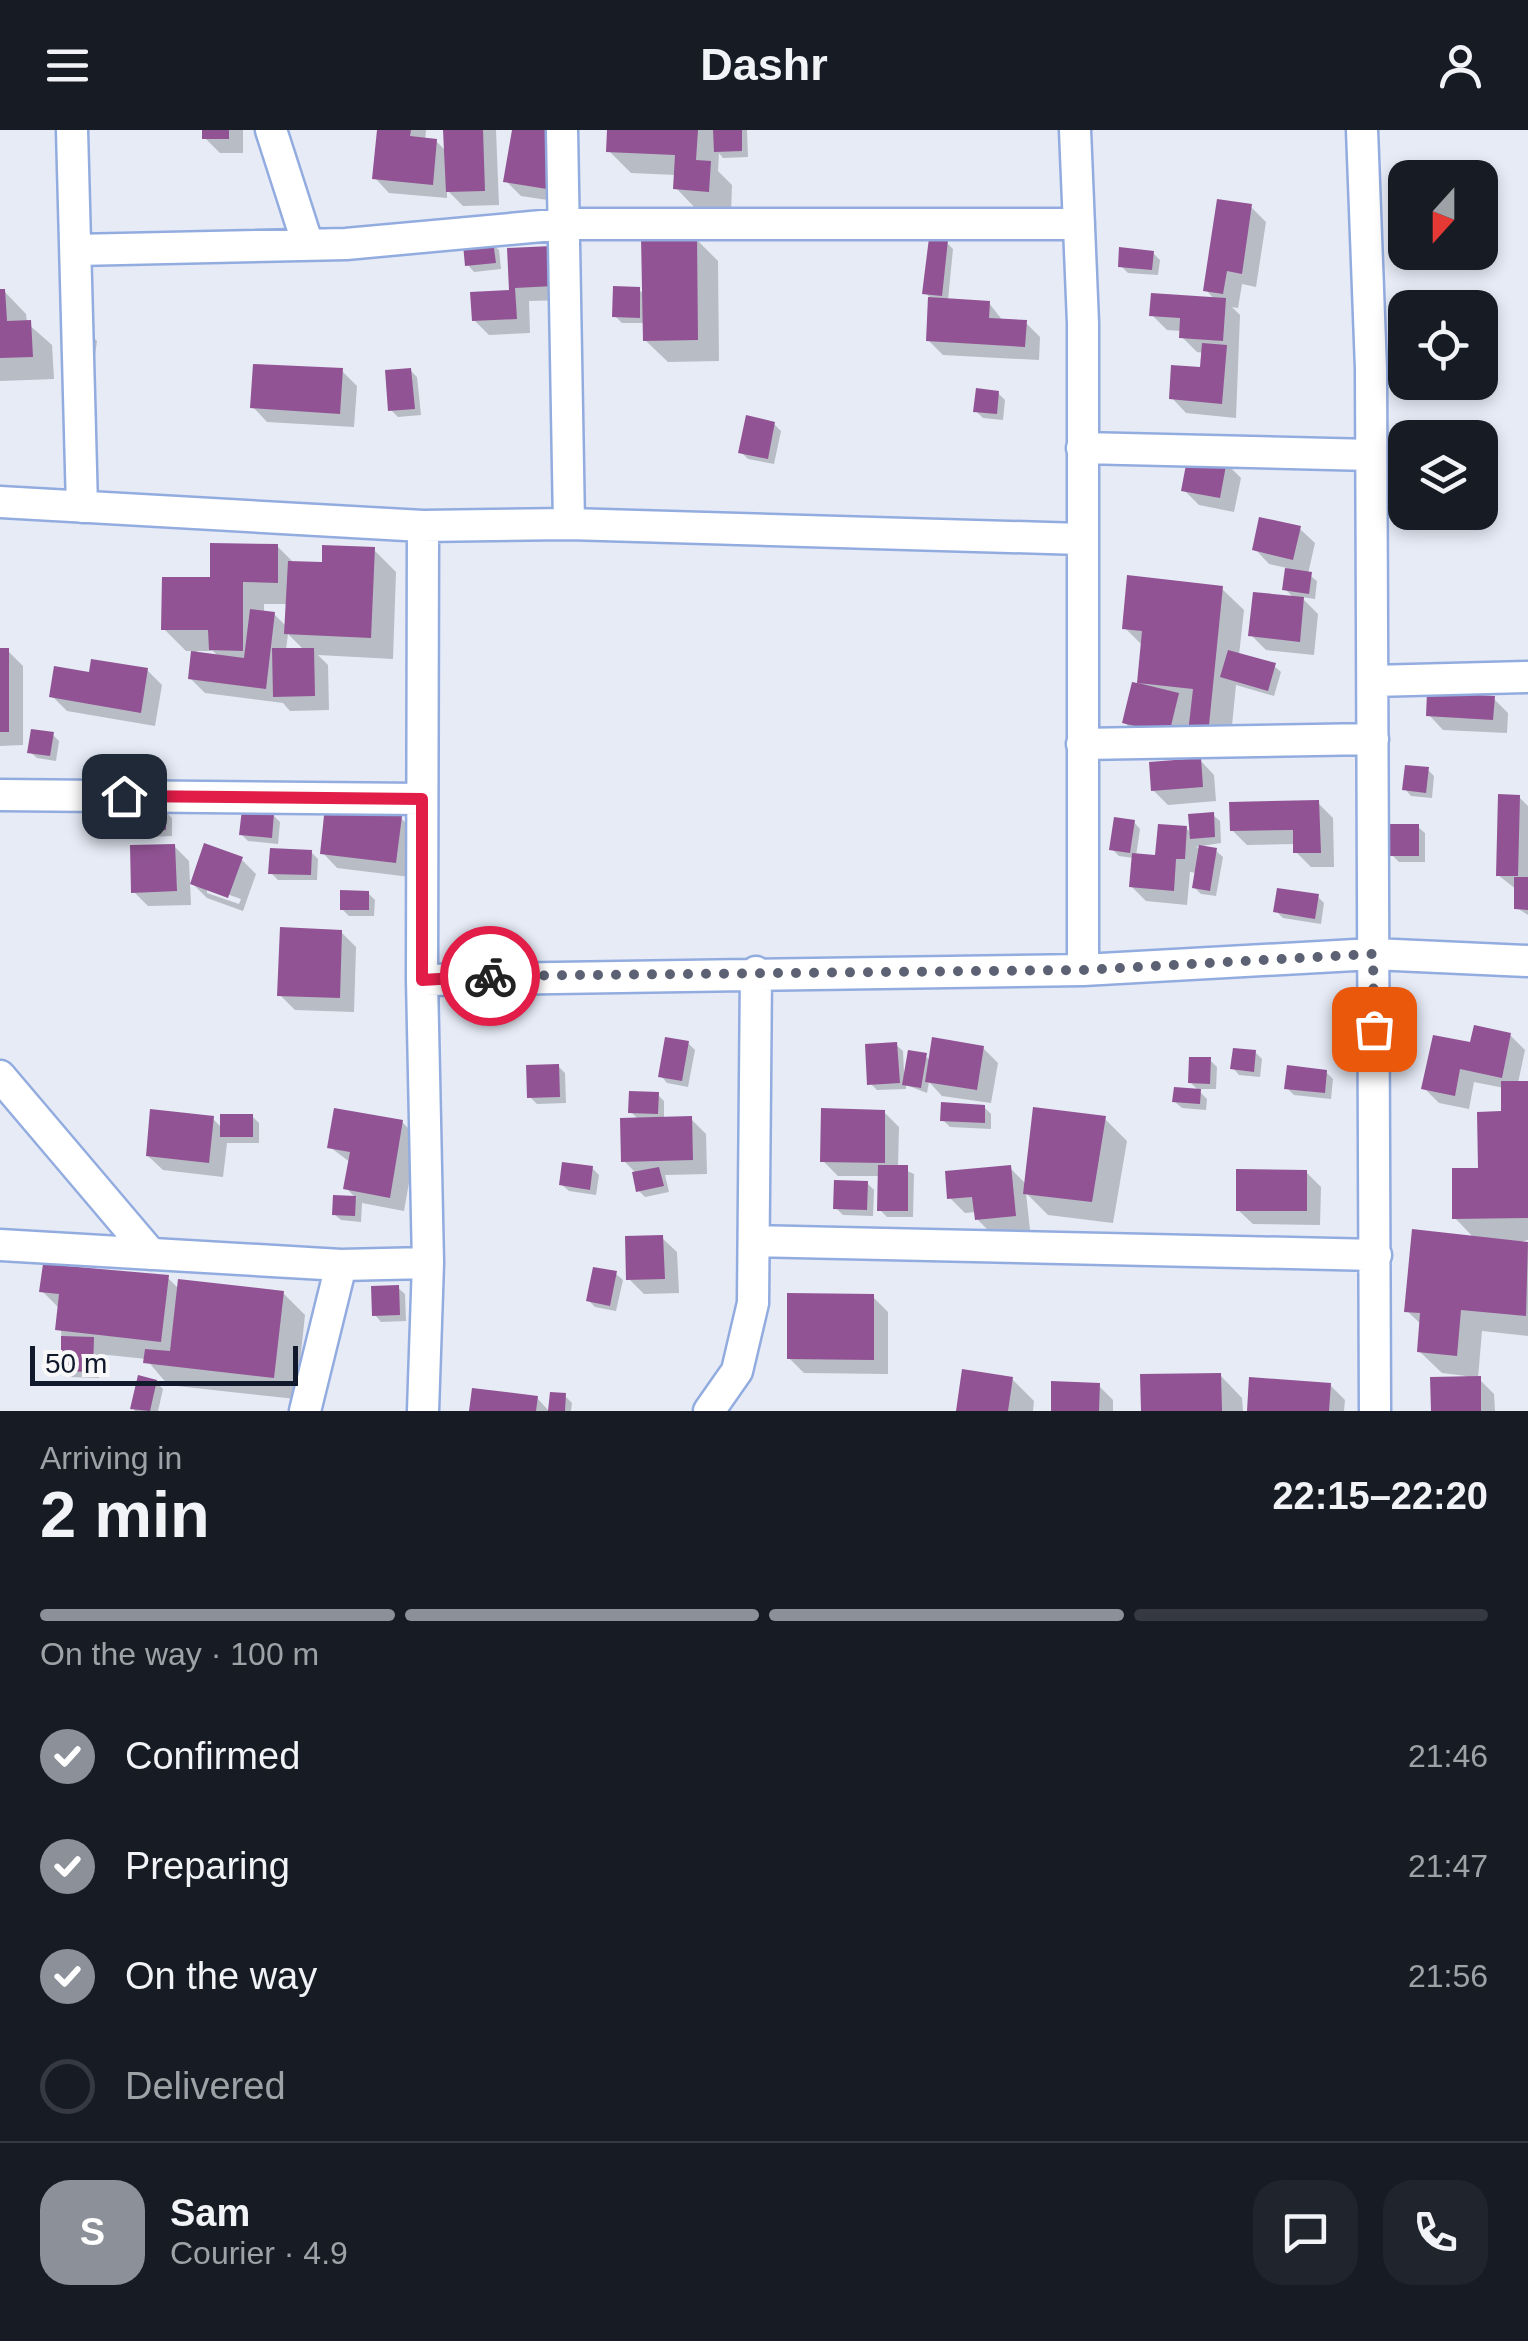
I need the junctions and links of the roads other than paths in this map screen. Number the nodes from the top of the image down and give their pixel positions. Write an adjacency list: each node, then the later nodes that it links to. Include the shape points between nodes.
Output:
1 (72, 130): 9 (street)
2 (271, 130): 8 (street)
3 (562, 130): 6 (street)
4 (1075, 130): 7 (street)
5 (1362, 130): 11 (street)
6 (564, 224): 7 (street); 8 (street); 14 (street)
7 (1079, 224): 10 (street)
8 (308, 245): 9 (street)
9 (76, 250): 13 (street)
10 (1082, 448): 11 (street); 16 (street)
11 (1371, 455): 18 (street)
12 (0, 502): 13 (street)
13 (82, 507): 15 (street)
14 (569, 524): 15 (street); 16 (street)
15 (423, 526): 22 (street)
16 (1082, 538): 20 (street)
17 (1528, 677): 18 (street)
18 (1373, 681): 19 (street)
19 (1372, 739): 20 (street); 23 (street)
20 (1082, 744): 25 (street)
21 (0, 795): 22 (street)
22 (422, 799): 27 (street)
23 (1373, 954): 24 (street); 25 (street); 32 (street)
24 (1528, 961)
25 (1083, 970): 26 (street)
26 (756, 972): 27 (street); 29 (street)
27 (422, 980): 33 (street)
28 (0, 1076): 31 (street)
29 (754, 1241): 32 (street); 37 (street, via 753,1303 737,1371)
30 (0, 1245): 31 (street)
31 (151, 1254): 34 (street)
32 (1376, 1255): 38 (street)
33 (428, 1263): 34 (street); 36 (street)
34 (341, 1265): 35 (street)
35 (305, 1411)
36 (423, 1411)
37 (709, 1411)
38 (1375, 1411)

